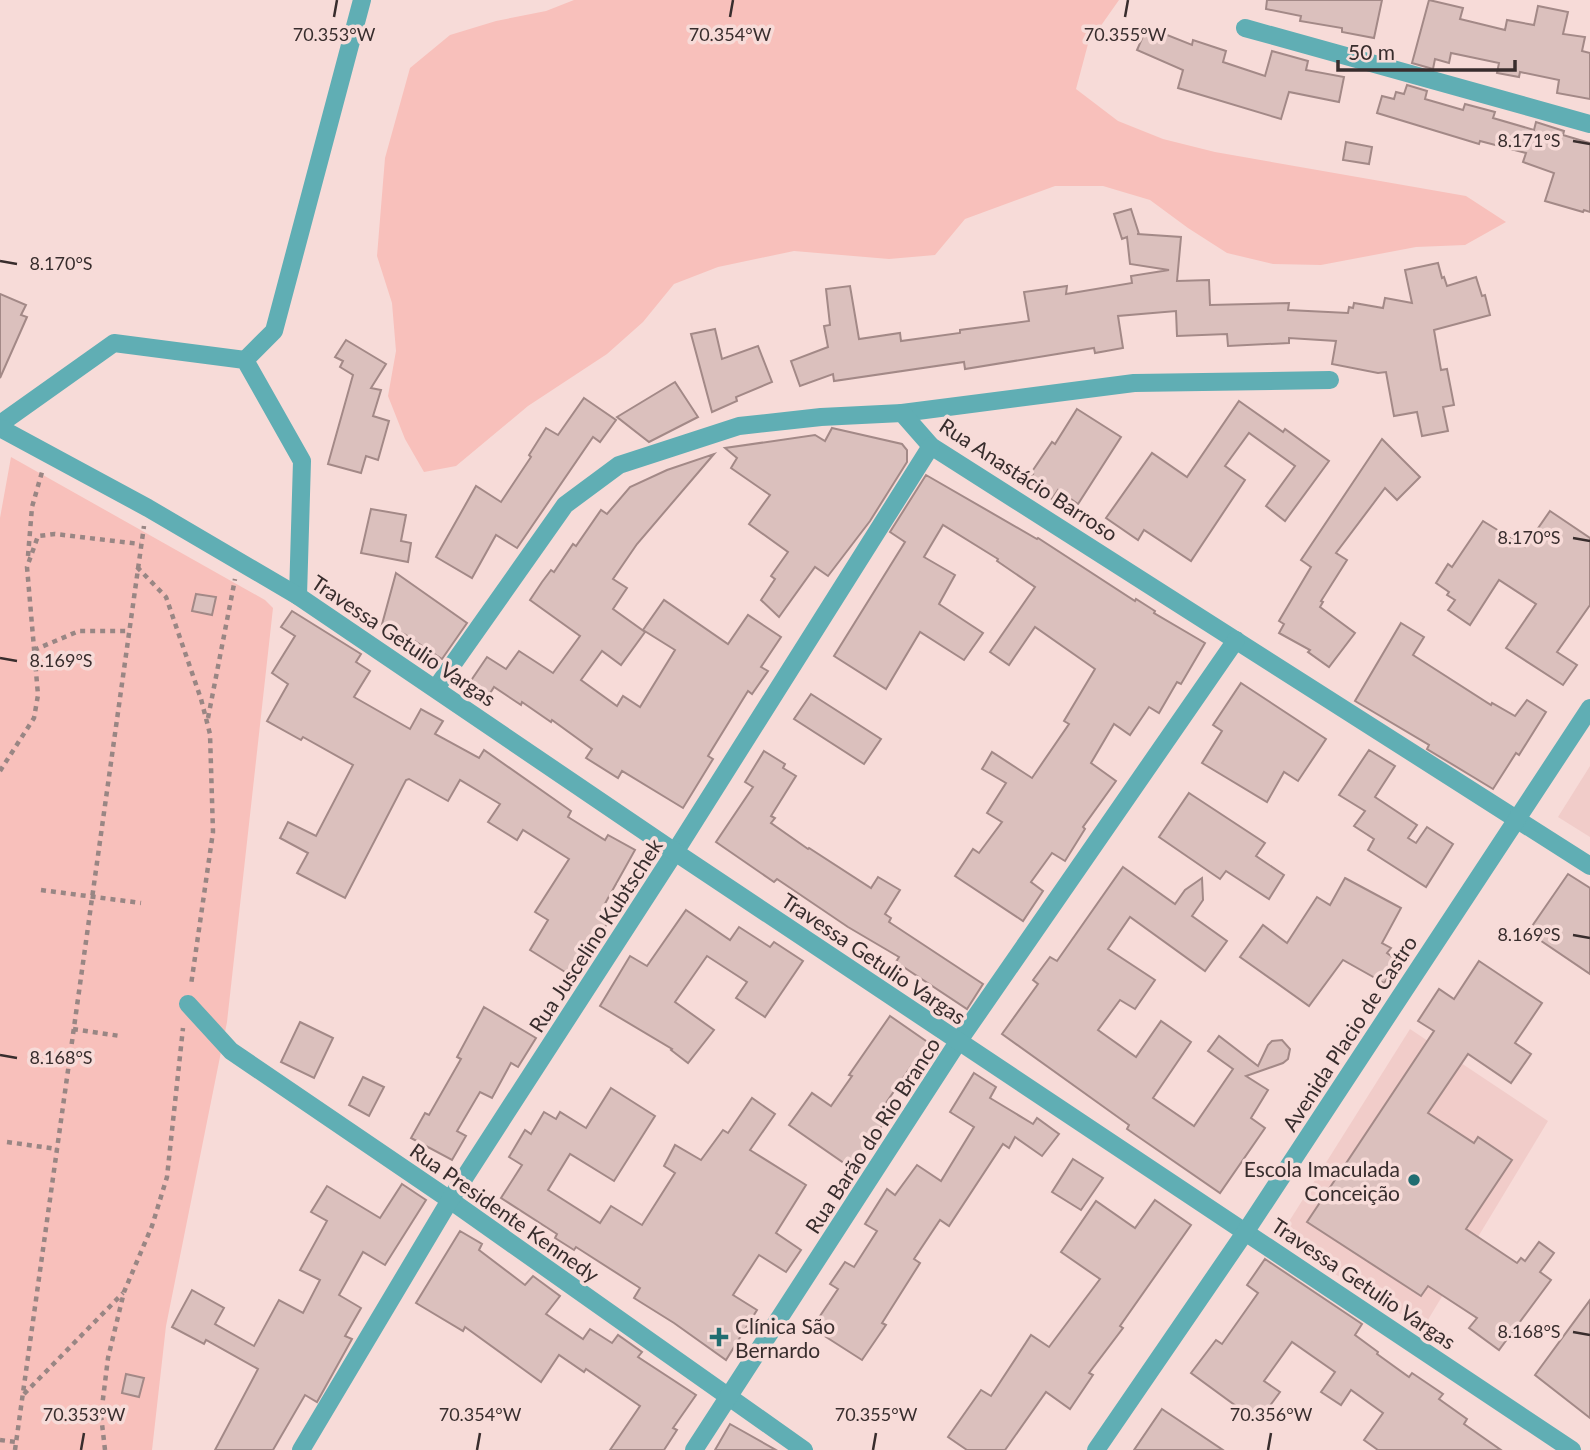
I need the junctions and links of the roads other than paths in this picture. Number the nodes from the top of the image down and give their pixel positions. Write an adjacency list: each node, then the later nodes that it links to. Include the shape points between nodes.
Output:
1 (362, 0): 4 (street, via 274,331)
2 (1245, 28): 3 (street)
3 (1590, 124)
4 (245, 360): 7 (street, via 114,343); 9 (street, via 302,461)
5 (1330, 380): 6 (street, via 1134,383)
6 (902, 413): 8 (street, Rua Anastácio Barroso); 11 (street, via 739,426 619,465 565,505)
7 (0, 426): 9 (street, Travessa Getulio Vargas)
8 (931, 446): 10 (street, Rua Anastácio Barroso); 14 (street, Rua Juscelino Kubtschek)
9 (298, 596): 11 (street, Travessa Getulio Vargas)
10 (1236, 640): 13 (street, Rua Anastácio Barroso); 17 (street, Rua Barão do Rio Branco)
11 (436, 688): 14 (street, Travessa Getulio Vargas)
12 (1590, 708): 13 (street, Avenida Placio de Castro)
13 (1516, 819): 15 (street, Rua Anastácio Barroso); 19 (street, Avenida Placio de Castro)
14 (675, 852): 17 (street, Travessa Getulio Vargas); 18 (street, Rua Juscelino Kubtschek)
15 (1590, 866)
16 (188, 1004): 18 (street, Rua Presidente Kennedy, via 231,1051)
17 (958, 1042): 19 (street, Travessa Getulio Vargas); 20 (street, Rua Barão do Rio Branco)
18 (450, 1200): 20 (street, Rua Presidente Kennedy); 21 (street, Rua Juscelino Kubtschek)
19 (1246, 1231): 24 (street, Avenida Placio de Castro); 25 (street, Travessa Getulio Vargas)
20 (729, 1399): 22 (street, Rua Barão do Rio Branco); 23 (street, Rua Presidente Kennedy)
21 (301, 1450)
22 (694, 1450)
23 (804, 1450)
24 (1096, 1450)
25 (1572, 1450)

